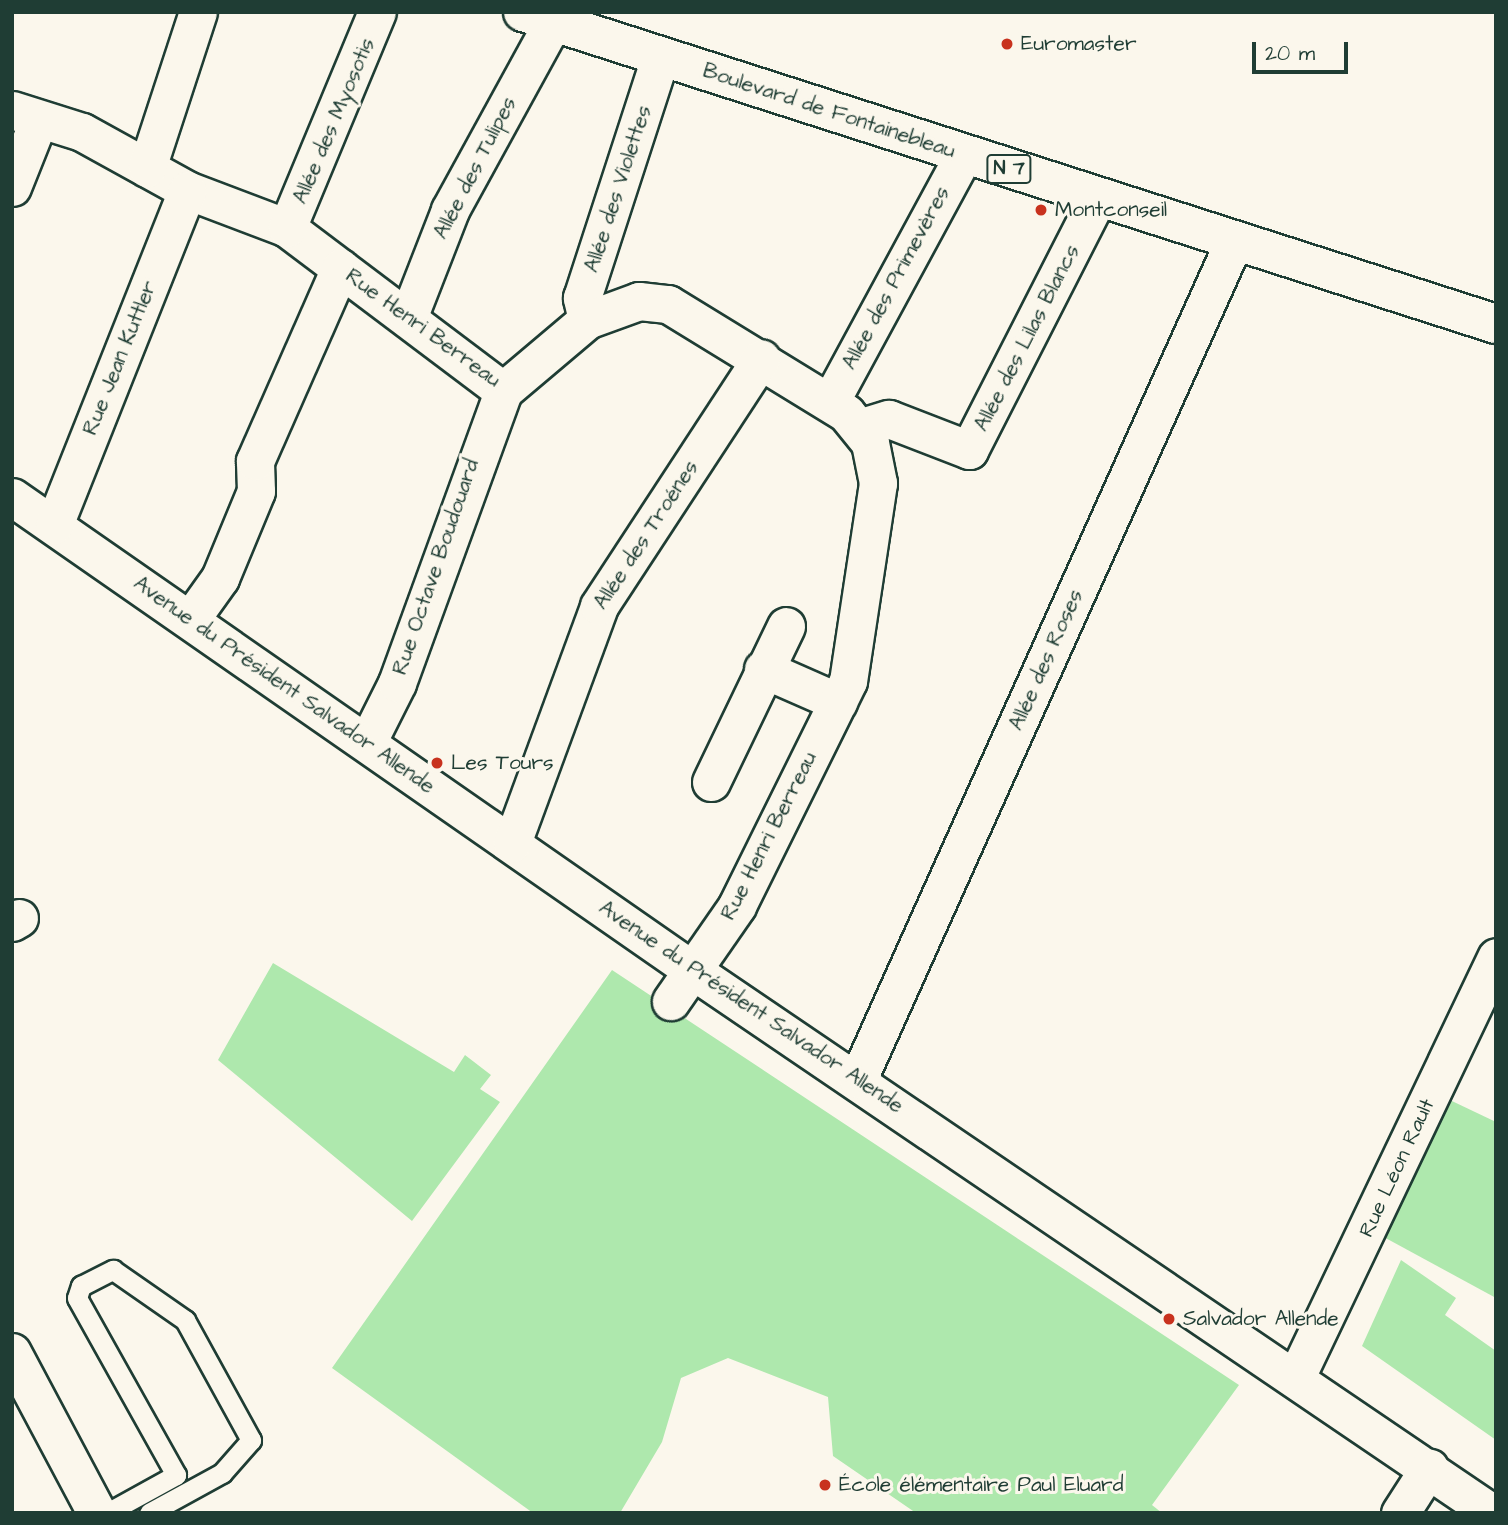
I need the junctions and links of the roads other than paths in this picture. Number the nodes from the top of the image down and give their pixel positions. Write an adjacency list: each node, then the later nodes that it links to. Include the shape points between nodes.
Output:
1 (198, 12): 7 (street)
2 (377, 12): 11 (street, Allée des Myosotis)
3 (538, 17): 4 (main road, Boulevard de Fontainebleau / N 7); 14 (street, Allée des Tulipes, via 450,210)
4 (660, 58): 6 (main road, Boulevard de Fontainebleau / N 7); 15 (street, Allée des Violettes, via 583,298)
5 (26, 114): 7 (street, Rue Henri Berreau, via 82,132); 8 (street)
6 (964, 154): 10 (main road, Boulevard de Fontainebleau / N 7); 19 (street, Allée des Primevères)
7 (147, 168): 9 (street, Rue Henri Berreau)
8 (12, 187)
9 (187, 190): 11 (street, Rue Henri Berreau); 22 (street, Rue Jean Kuttler)
10 (1098, 197): 12 (main road, Boulevard de Fontainebleau / N 7); 20 (street, Allée des Lilas Blancs, via 969,450 889,419)
11 (287, 228): 13 (street, Rue Henri Berreau)
12 (1234, 241): 16 (main road, Boulevard de Fontainebleau / N 7); 33 (street, Allée des Roses)
13 (340, 268): 14 (street, Rue Henri Berreau); 23 (street, via 255,461 256,491 220,578)
14 (408, 318): 18 (street, Rue Henri Berreau)
15 (587, 320): 17 (street, Rue Henri Berreau, via 639,301 668,304); 18 (street, Rue Henri Berreau)
16 (1496, 324)
17 (761, 358): 19 (street, Rue Henri Berreau); 29 (street, Allée des Troénes, via 599,606)
18 (503, 391): 27 (street, Rue Octave Boudouard, via 397,683)
19 (830, 402): 20 (street, Rue Henri Berreau)
20 (862, 427): 26 (street, Rue Henri Berreau, via 878,483 855,655)
21 (12, 497): 22 (street, Avenue du Président Salvador Allende)
22 (54, 525): 23 (street, Avenue du Président Salvador Allende)
23 (190, 620): 27 (street, Avenue du Président Salvador Allende)
24 (786, 626): 25 (street)
25 (763, 669): 26 (street); 28 (street)
26 (838, 702): 31 (street, Rue Henri Berreau, via 737,906)
27 (367, 743): 29 (street, Avenue du Président Salvador Allende)
28 (711, 782)
29 (512, 843): 31 (street, Avenue du Président Salvador Allende)
30 (1496, 957): 35 (street, Rue Léon Rault)
31 (692, 970): 32 (street, Rue Henri Berreau); 33 (street, Avenue du Président Salvador Allende)
32 (671, 1001)
33 (858, 1079): 35 (street, Avenue du Président Salvador Allende)
34 (12, 1353): 37 (main road)
35 (1296, 1377): 36 (street, Avenue du Président Salvador Allende)
36 (1429, 1468): 40 (street); 41 (street, Avenue du Président Salvador Allende)
37 (97, 1513)
38 (107, 1513): 39 (lane, via 176,1475 78,1298 81,1286 113,1270 185,1320 251,1440 222,1473)
39 (149, 1513)
40 (1400, 1513)
41 (1492, 1513)

